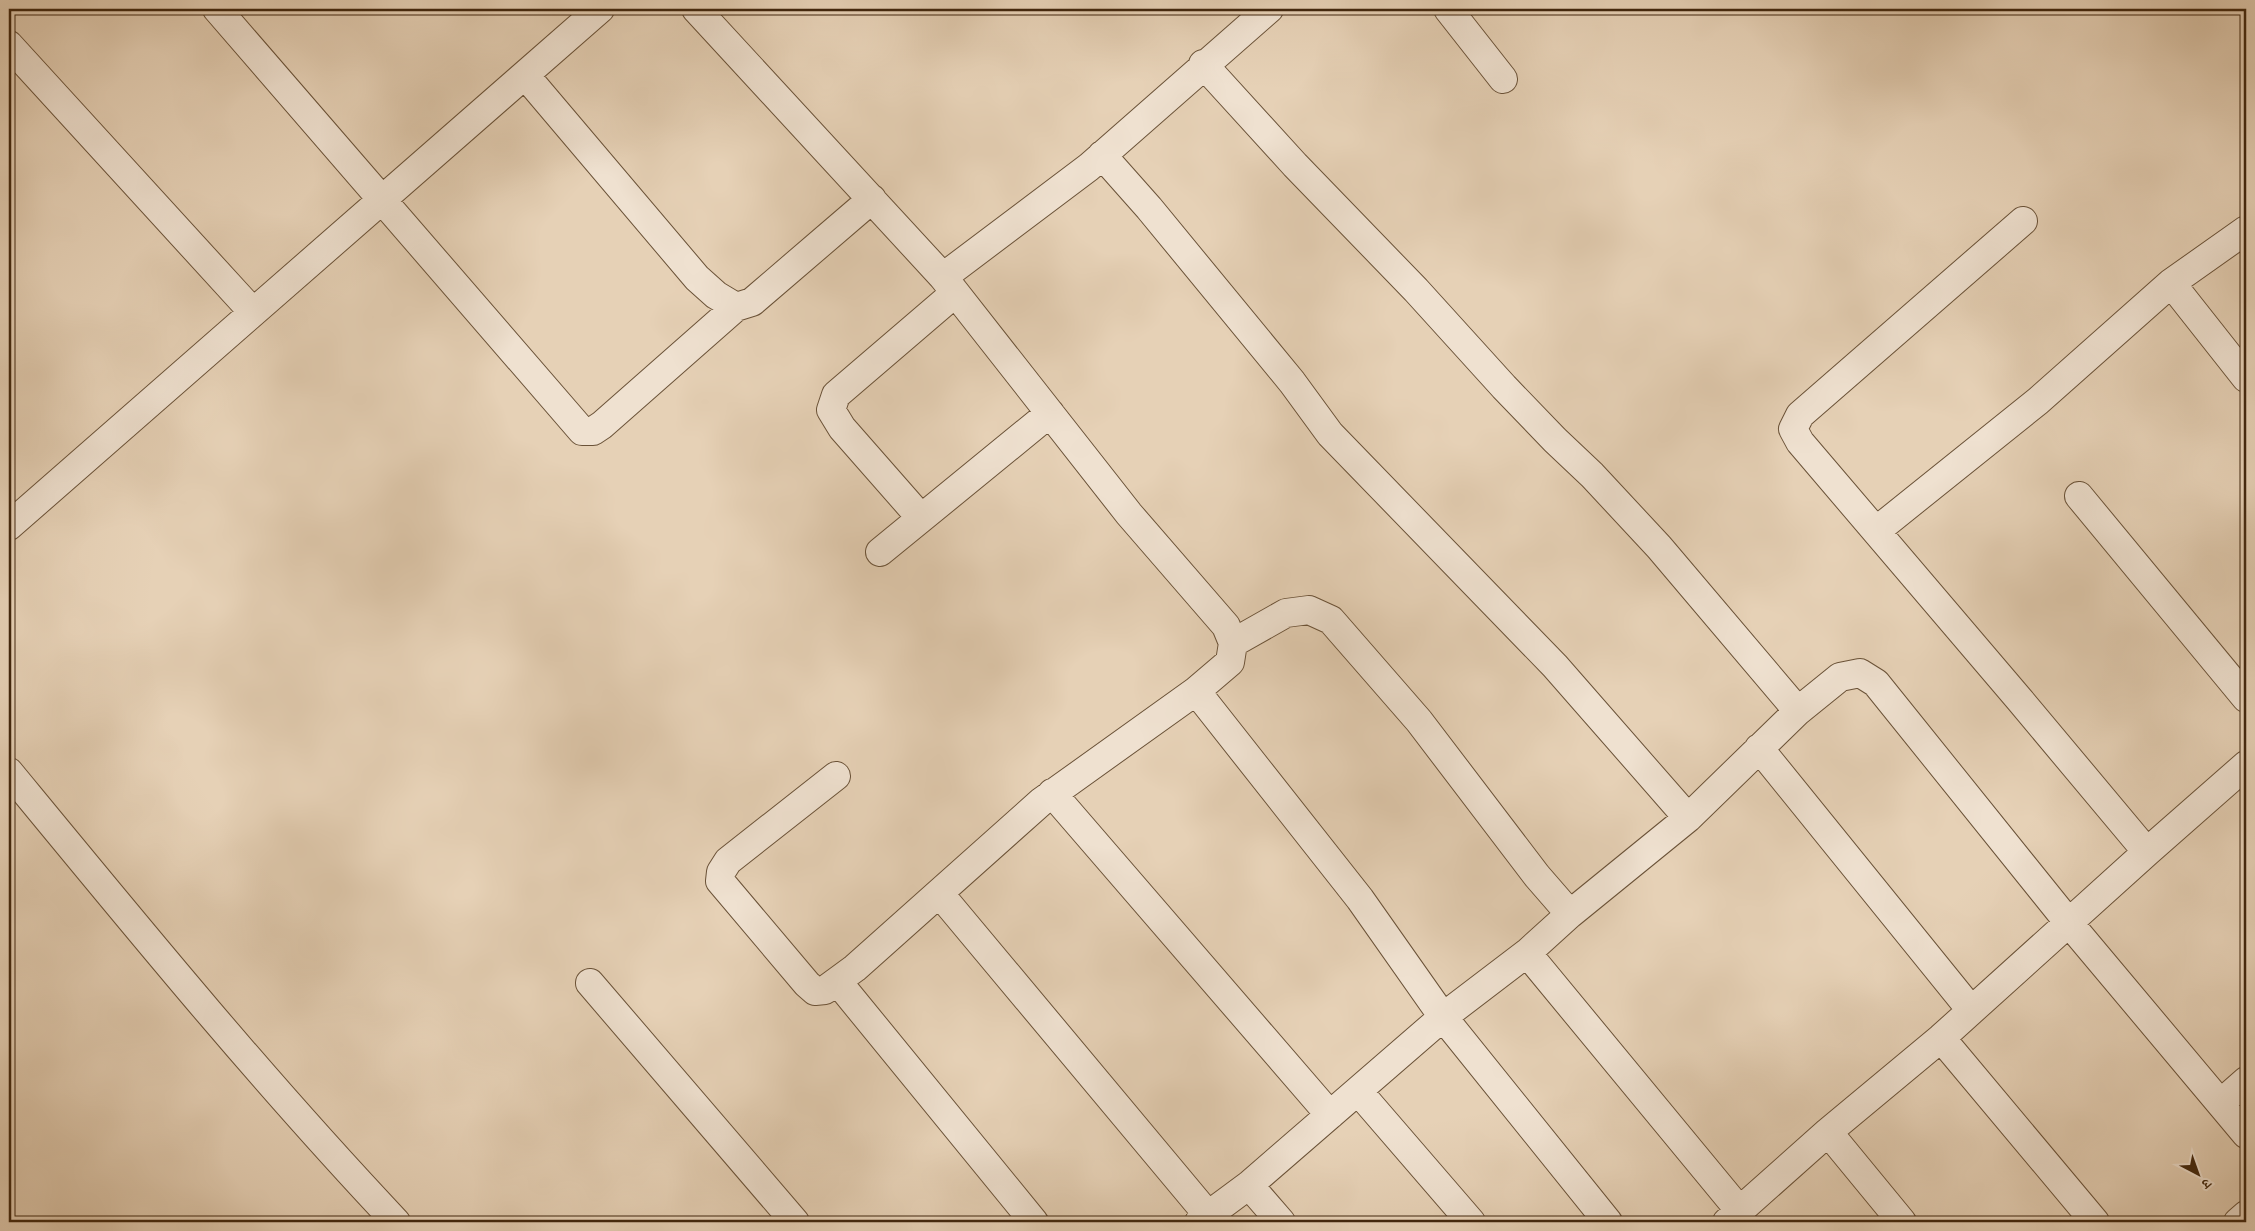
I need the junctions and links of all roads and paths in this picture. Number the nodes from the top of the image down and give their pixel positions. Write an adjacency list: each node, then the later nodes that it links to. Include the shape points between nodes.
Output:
1 (217, 9): 11 (street)
2 (600, 9): 8 (street)
3 (1269, 9): 7 (street)
4 (1448, 9): 9 (street)
5 (705, 12): 12 (street)
6 (9, 45): 18 (street)
7 (1204, 64): 10 (street); 29 (street, via 1295,165 1652,540)
8 (525, 75): 11 (street); 17 (street, via 697,278 716,295)
9 (1503, 79)
10 (1102, 155): 16 (street); 35 (street, via 1292,382 1330,434 1555,666)
11 (382, 199): 17 (street, via 579,428 586,432 602,425); 18 (street)
12 (872, 199): 16 (street); 17 (street, via 752,302)
13 (2022, 221): 24 (street, via 1800,415 1793,429 1800,442)
14 (2246, 230): 15 (street)
15 (2171, 283): 19 (street); 24 (street, via 2038,400)
16 (949, 285): 20 (street); 22 (street, via 836,395 831,410 842,428)
17 (736, 306)
18 (252, 311): 23 (street)
19 (2246, 378)
20 (1050, 412): 22 (street); 26 (street, via 1129,514 1226,626)
21 (2078, 496): 28 (street)
22 (921, 518): 25 (street)
23 (9, 526)
24 (1876, 531): 36 (street)
25 (880, 552)
26 (1233, 643): 27 (street, via 1230,662); 38 (street, via 1286,613 1309,610 1331,620 1419,720 1537,876)
27 (1196, 691): 34 (street); 44 (street, via 1360,900)
28 (2246, 698)
29 (1798, 711): 30 (street); 39 (street, via 1840,678 1860,673 1876,683)
30 (1760, 748): 35 (street); 43 (street)
31 (2246, 765): 36 (street)
32 (9, 772): 56 (street, via 171,969 329,1151)
33 (836, 776): 41 (street, via 728,861 720,881 815,991 825,990)
34 (1052, 793): 37 (street); 49 (street)
35 (1688, 818): 38 (street)
36 (2146, 852): 39 (street)
37 (939, 893): 41 (street); 55 (street)
38 (1570, 914): 40 (street)
39 (2069, 923): 43 (street); 48 (street)
40 (1527, 953): 44 (street); 54 (street)
41 (838, 982): 58 (street)
42 (590, 983): 57 (street)
43 (1971, 1010): 45 (street)
44 (1443, 1017): 47 (street); 61 (street)
45 (1941, 1038): 50 (street); 63 (street)
46 (2246, 1080): 48 (street)
47 (1358, 1091): 49 (street); 60 (street)
48 (2220, 1104): 51 (street)
49 (1330, 1115): 52 (street)
50 (1828, 1132): 54 (street); 62 (street)
51 (2246, 1134)
52 (1249, 1185): 55 (street); 59 (street)
53 (2246, 1215): 64 (street)
54 (1734, 1216)
55 (1203, 1219)
56 (396, 1222)
57 (794, 1222)
58 (1034, 1222)
59 (1281, 1222)
60 (1471, 1222)
61 (1608, 1222)
62 (1902, 1222)
63 (2095, 1222)
64 (2238, 1222)

